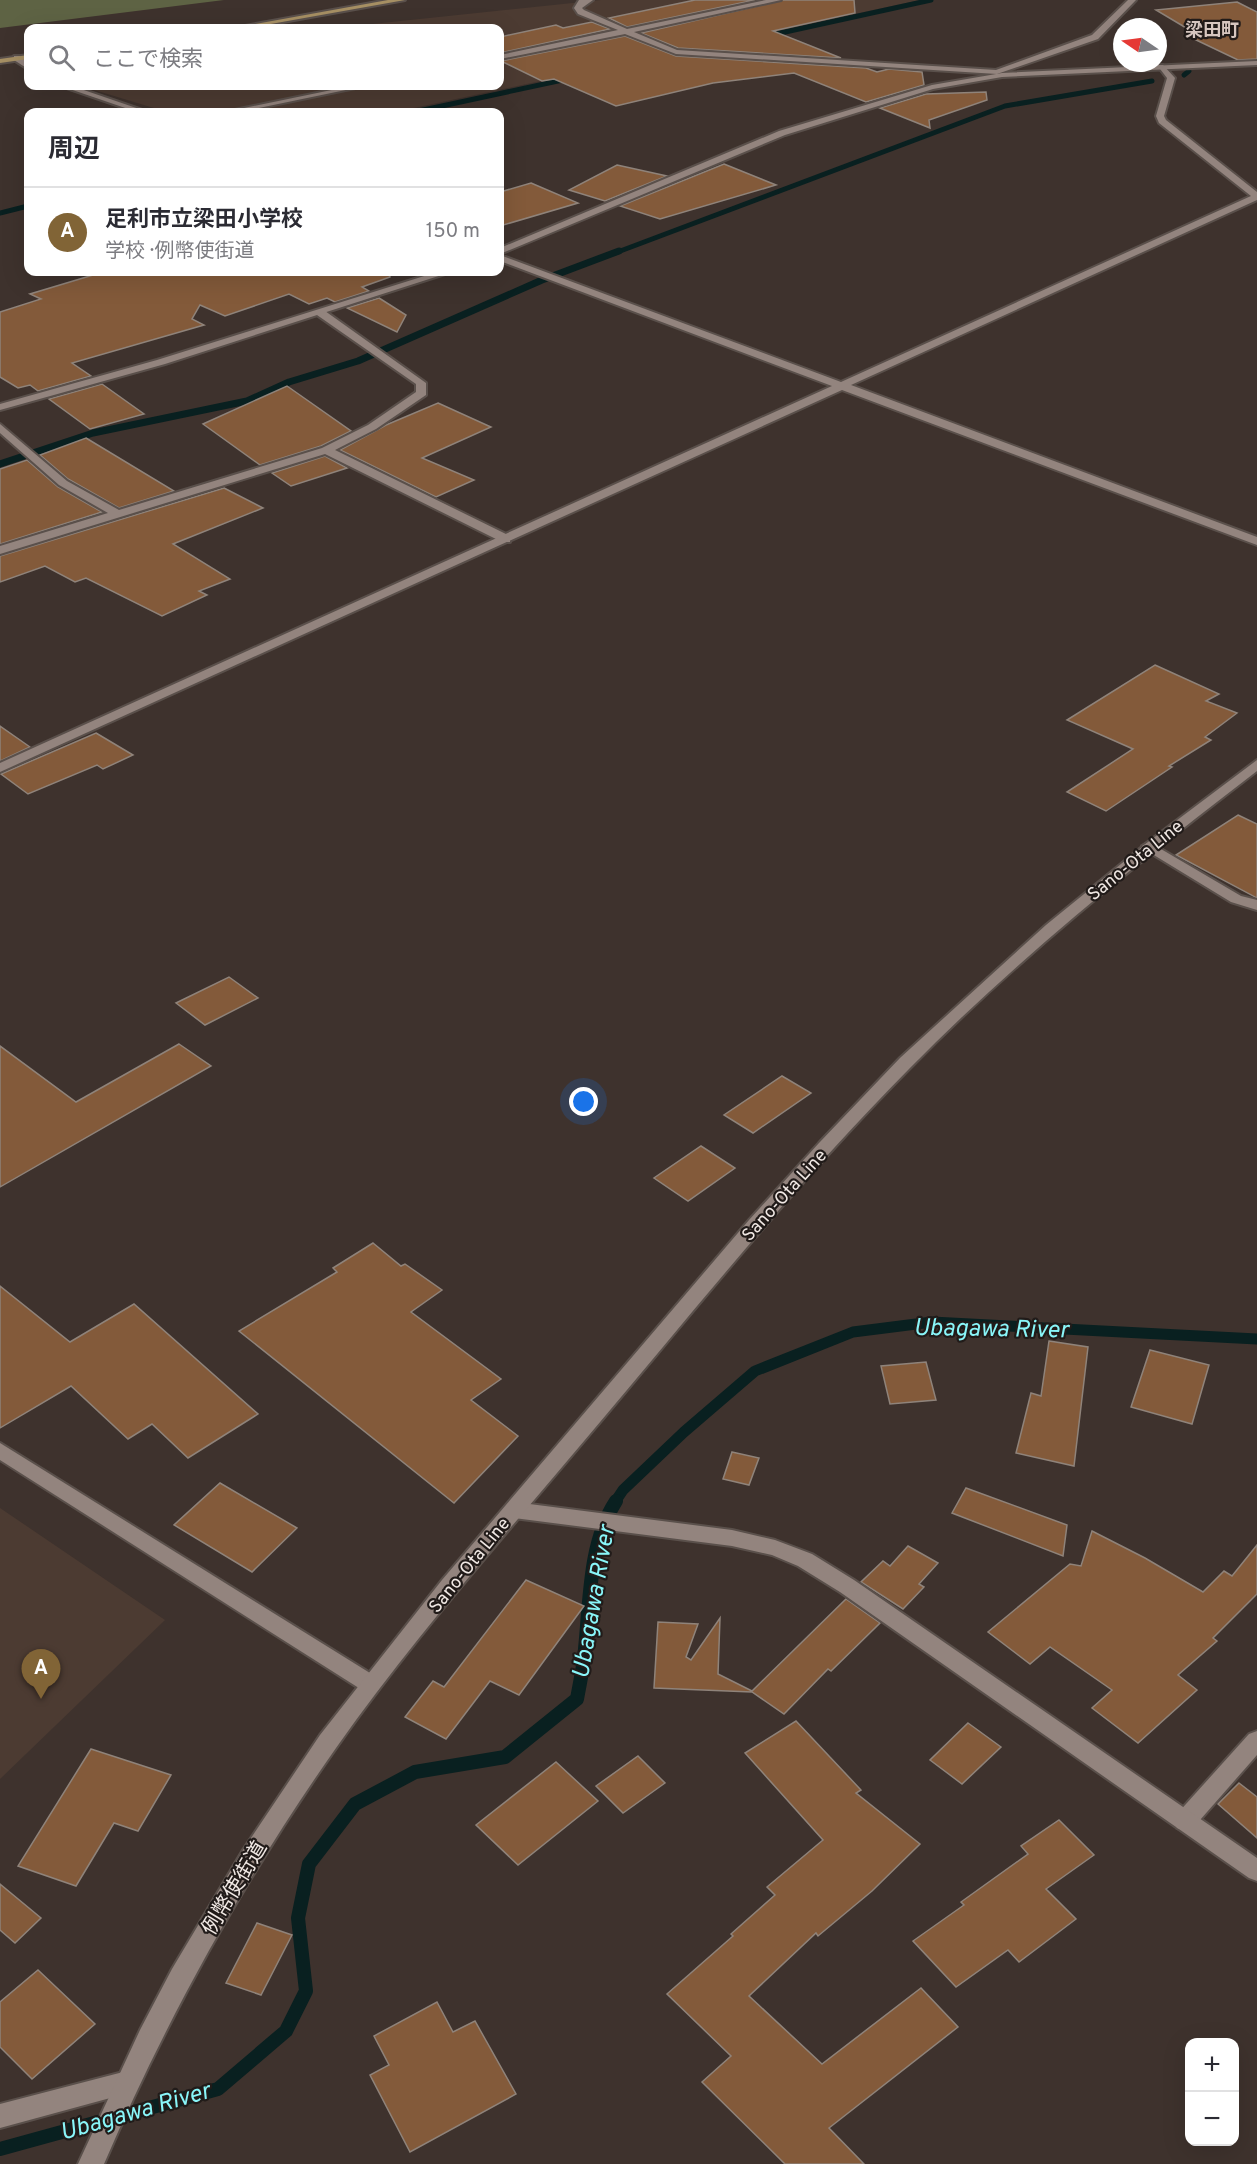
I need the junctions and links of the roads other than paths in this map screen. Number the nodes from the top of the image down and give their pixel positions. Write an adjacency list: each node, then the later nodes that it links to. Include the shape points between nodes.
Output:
1 (401, 0): 5 (main road)
2 (590, 0): 6 (street, via 578,8 581,12)
3 (777, 0): 6 (street)
4 (1132, 0): 16 (street, via 1095,37)
5 (261, 24)
6 (626, 31): 7 (street); 16 (street, via 689,54)
7 (504, 56)
8 (24, 57): 9 (main road)
9 (17, 58): 10 (main road); 12 (street)
10 (0, 61)
11 (1257, 63): 13 (street)
12 (24, 64)
13 (1167, 67)
14 (1113, 69): 16 (street)
15 (1165, 72): 21 (street, via 1171,78 1162,121)
16 (999, 74): 22 (street, via 933,87 782,133)
17 (77, 90): 19 (street)
18 (341, 90): 20 (street)
19 (132, 108)
20 (249, 108)
21 (1252, 188): 26 (street, via 1257,198 1249,202)
22 (504, 249)
23 (504, 259): 26 (street)
24 (434, 276): 25 (street)
25 (321, 313): 27 (street); 29 (street, via 421,383 422,393 372,427)
26 (842, 386): 31 (street); 32 (street)
27 (0, 407)
28 (0, 427): 30 (street, via 63,483)
29 (326, 450): 30 (street); 31 (street)
30 (118, 514): 33 (street)
31 (506, 539): 35 (street)
32 (1257, 541)
33 (0, 550)
34 (1257, 764): 36 (street, Sano-Ota Line)
35 (0, 768)
36 (1149, 846): 37 (street, via 1236,899); 39 (street, Sano-Ota Line, via 975,996 860,1109)
37 (1257, 905)
38 (0, 1450): 40 (street)
39 (514, 1510): 40 (street, Sano-Ota Line); 42 (street, via 732,1538 805,1560)
40 (370, 1684): 44 (street, 例幣使街道, via 284,1804 197,1948)
41 (1257, 1740): 42 (street)
42 (1185, 1821): 43 (street)
43 (1257, 1871)
44 (122, 2093): 45 (street); 46 (street, 例幣使街道)
45 (0, 2116)
46 (92, 2163)

